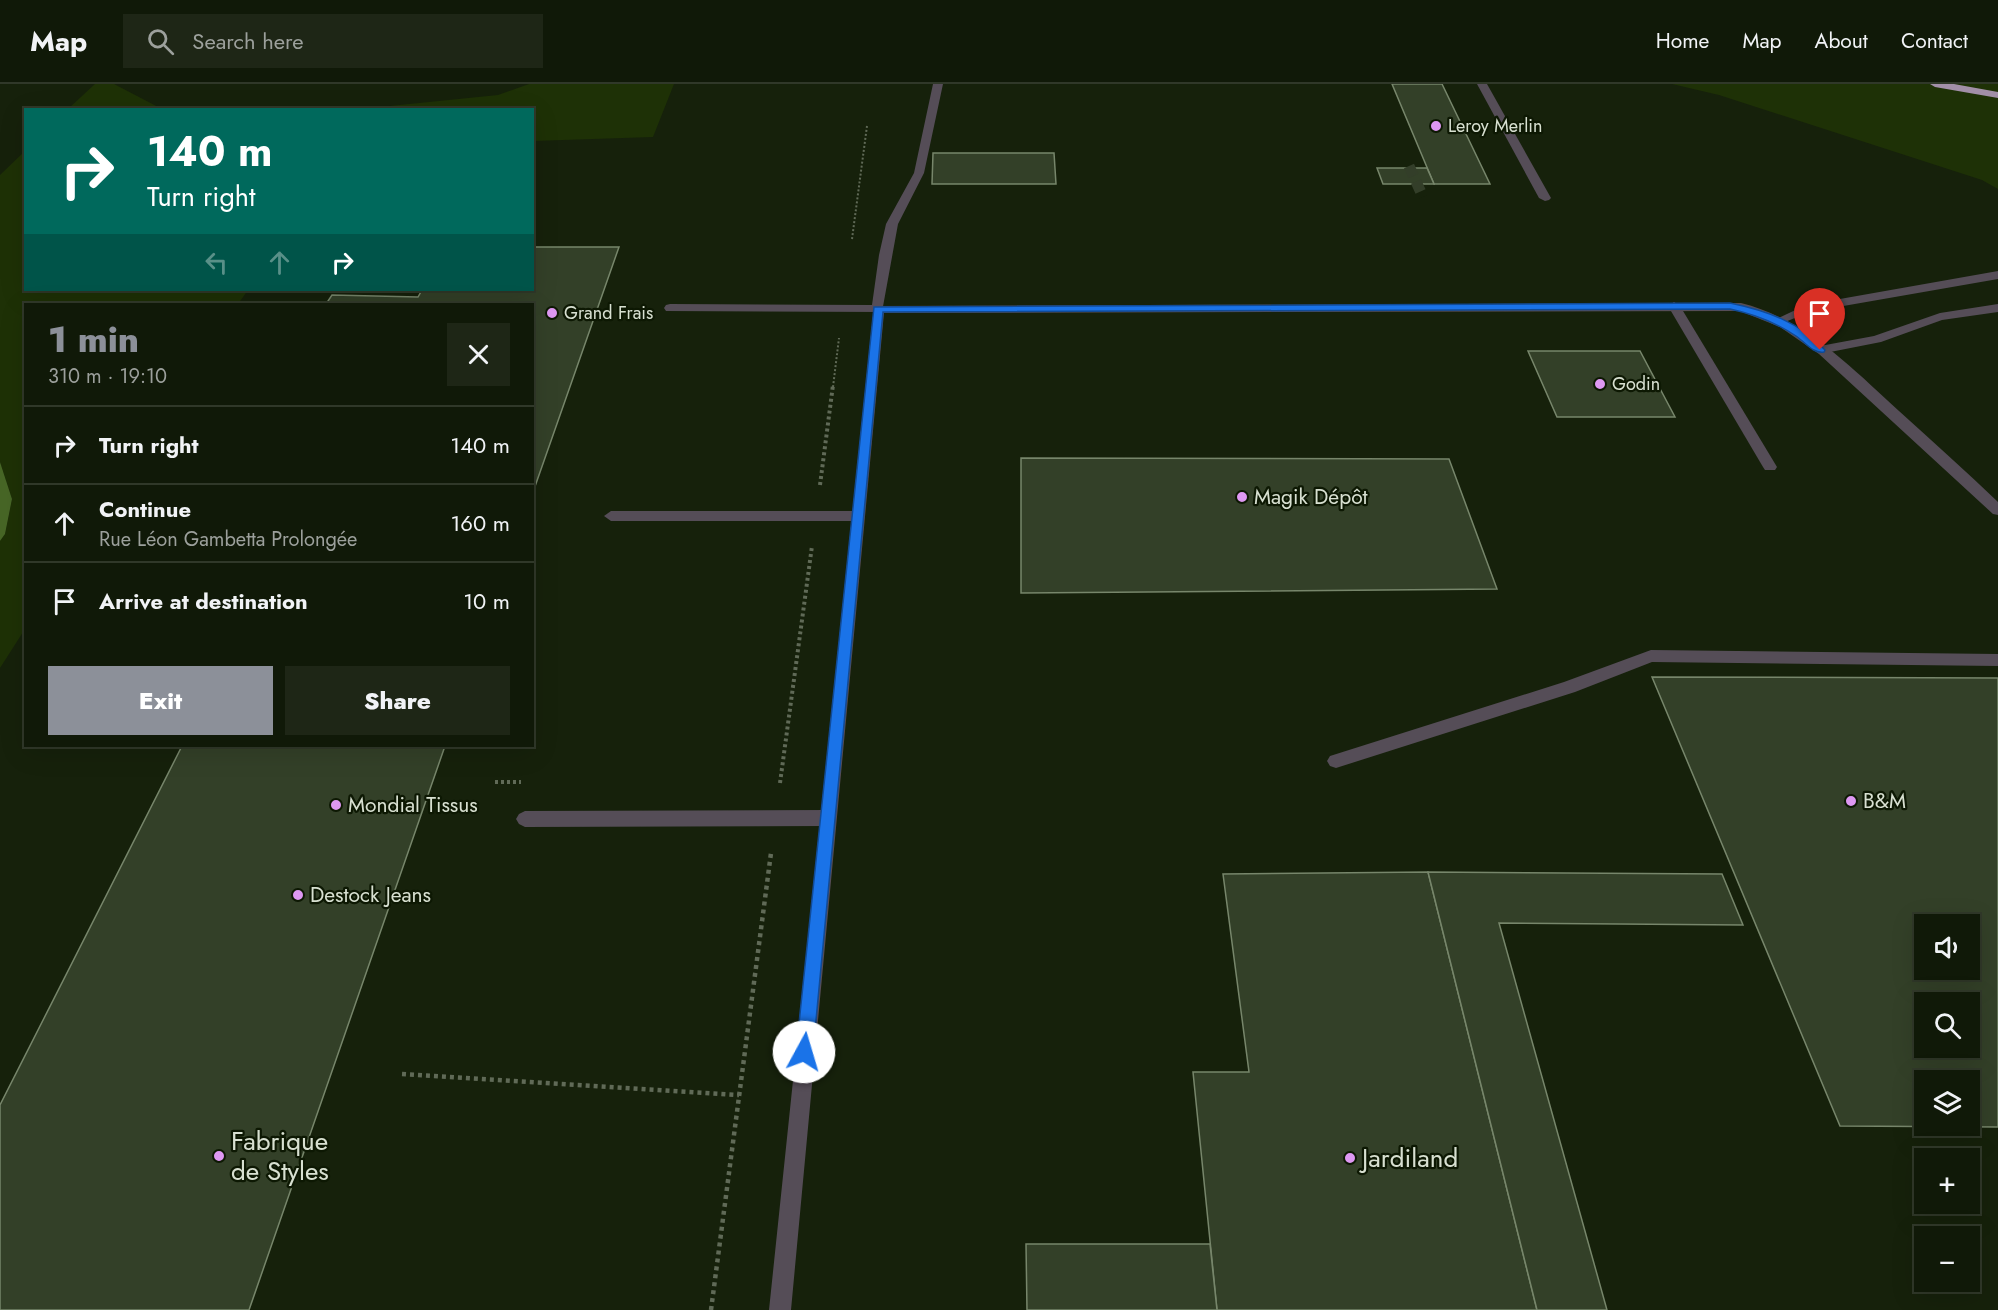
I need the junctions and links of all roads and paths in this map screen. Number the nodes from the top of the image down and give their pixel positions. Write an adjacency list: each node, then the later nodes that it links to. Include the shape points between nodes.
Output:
1 (938, 84): 12 (street, via 919,173 892,224)
2 (1482, 84): 6 (street)
3 (1935, 84): 4 (highway)
4 (1998, 95)
5 (867, 126): 7 (path)
6 (1545, 198)
7 (852, 243)
8 (1998, 275): 14 (street, via 1806,309)
9 (1674, 306): 12 (street); 14 (street, via 1730,306); 16 (street)
10 (670, 308): 13 (street)
11 (1998, 308): 15 (street, via 1940,317 1877,339)
12 (878, 309): 13 (street); 20 (street)
13 (843, 310): 19 (path)
14 (1778, 321): 15 (street)
15 (1820, 350): 17 (street)
16 (1770, 467)
17 (1998, 510)
18 (611, 516): 19 (street)
19 (816, 516): 20 (street); 23 (path)
20 (858, 516): 24 (street)
21 (1998, 660): 22 (street, via 1651,656 1569,687)
22 (1336, 761)
23 (776, 818): 24 (street); 25 (street); 27 (path)
24 (827, 818): 29 (street)
25 (525, 819)
26 (402, 1074): 27 (path)
27 (739, 1095): 28 (path)
28 (711, 1310)
29 (780, 1310)

